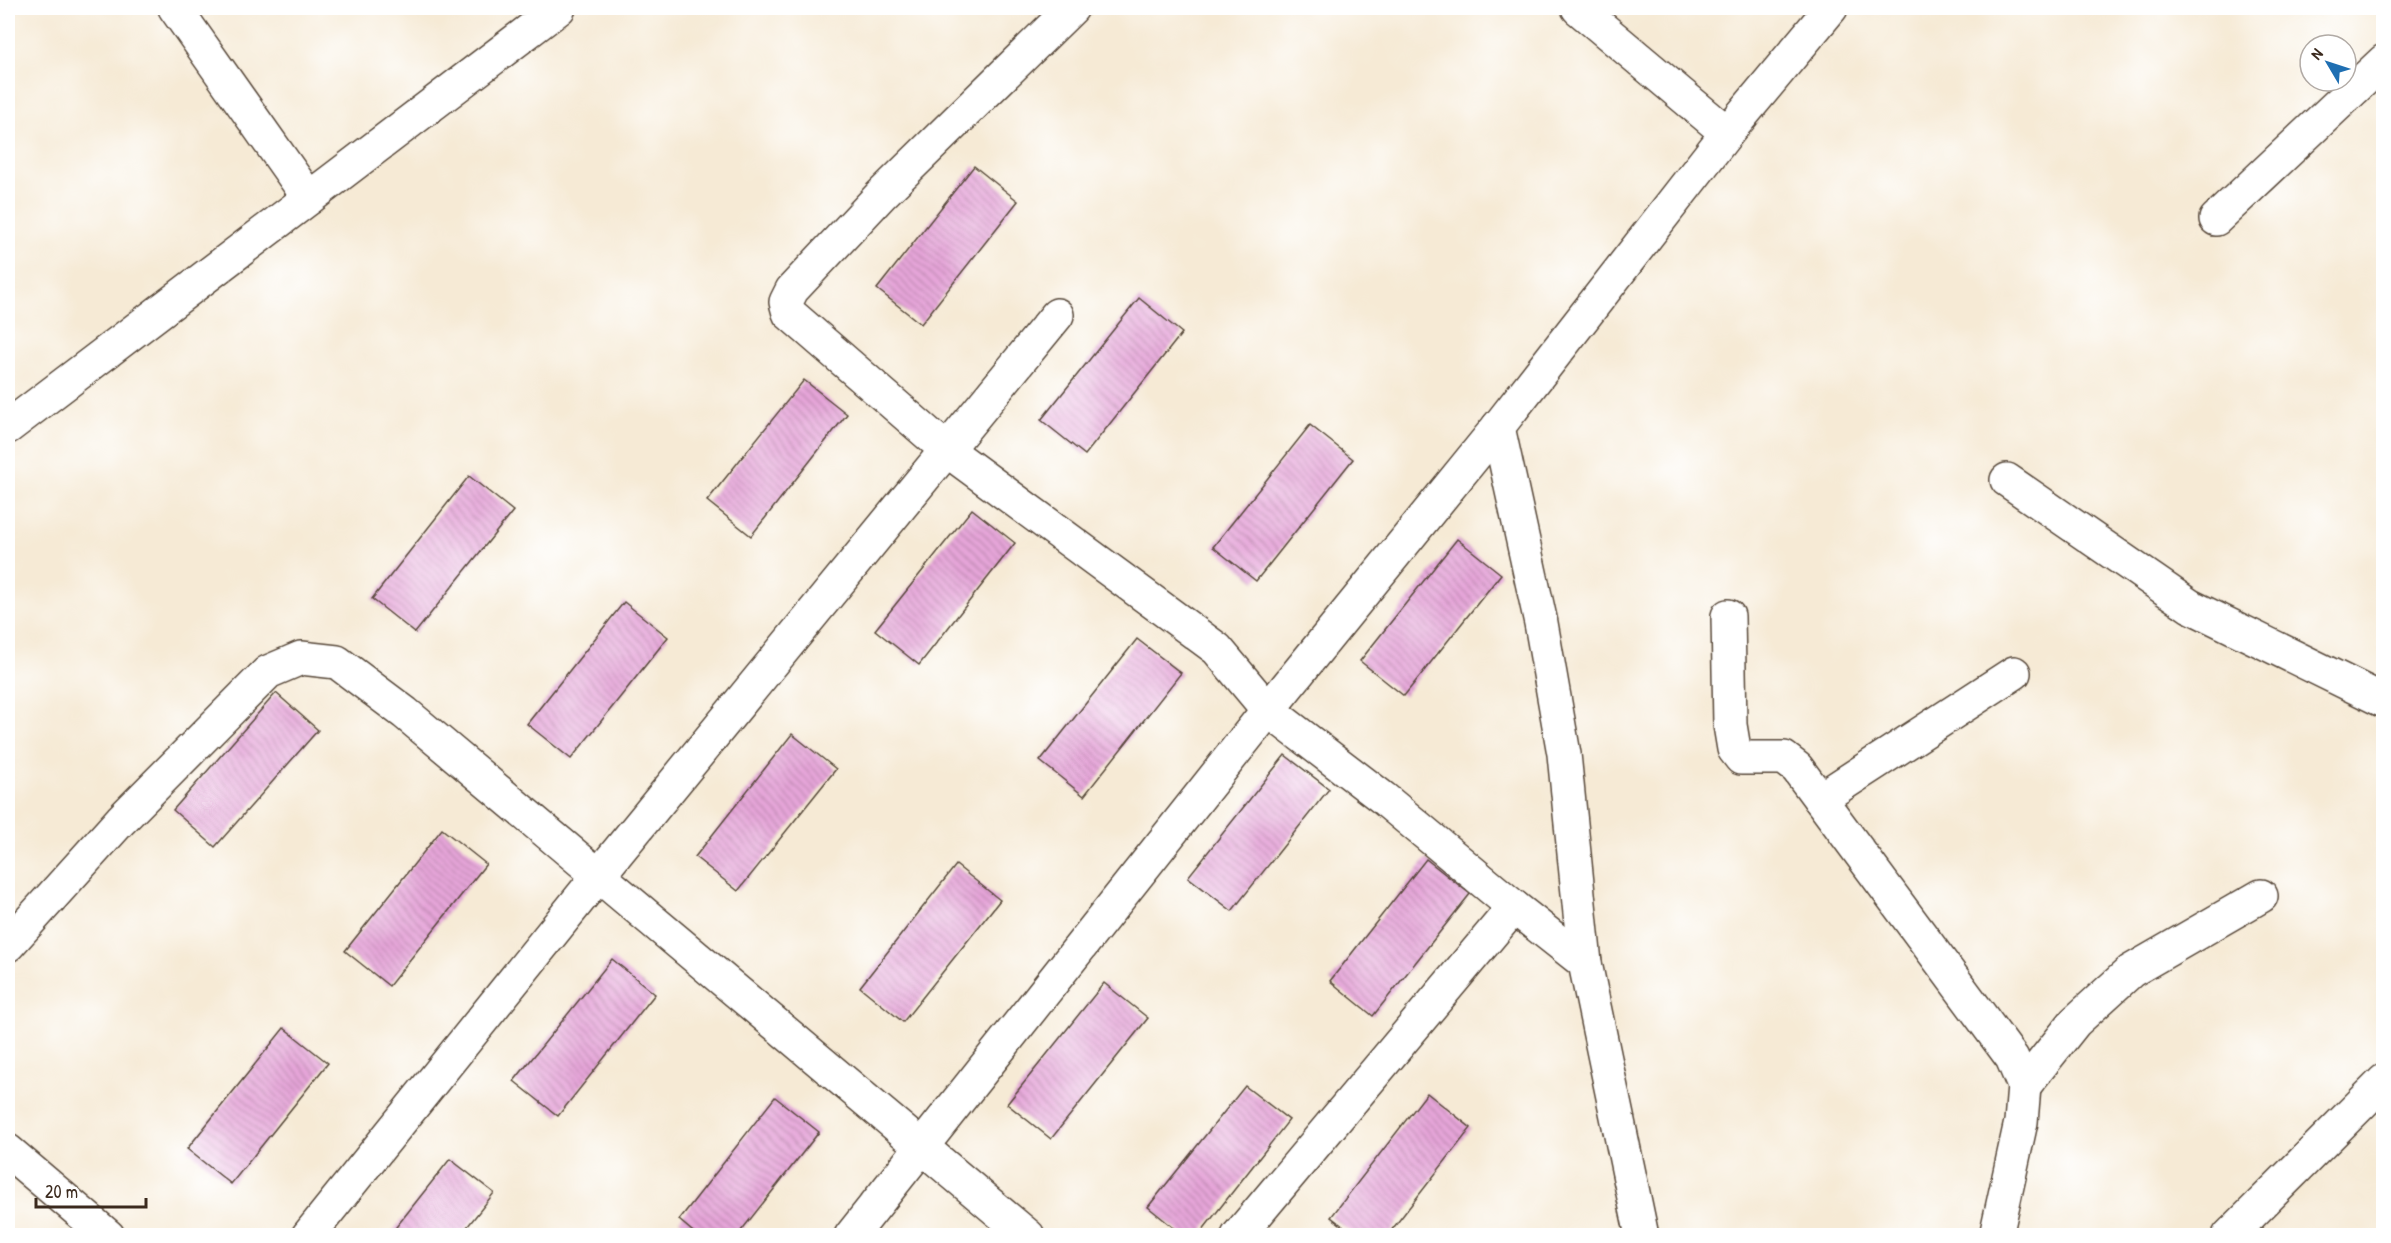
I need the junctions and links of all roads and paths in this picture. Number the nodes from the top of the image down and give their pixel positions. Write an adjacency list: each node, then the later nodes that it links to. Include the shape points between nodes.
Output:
1 (175, 8): 8 (street)
2 (559, 8): 8 (street)
3 (1072, 8): 13 (street, via 881,195 792,290 786,302 789,313)
4 (1578, 8): 7 (street)
5 (1831, 8): 7 (street)
6 (2384, 61): 9 (street)
7 (1727, 133): 12 (street)
8 (309, 198): 11 (street)
9 (2216, 219)
10 (1057, 315): 13 (street)
11 (8, 427)
12 (1498, 427): 18 (street); 24 (street, via 1541,622 1564,754)
13 (948, 451): 18 (street, via 1217,649); 20 (street)
14 (2007, 480): 17 (street, via 2190,606)
15 (1728, 616): 19 (street, via 1734,749 1741,758 1784,758 1797,768)
16 (2014, 673): 19 (street)
17 (2384, 701)
18 (1268, 710): 22 (street, via 1383,798); 27 (street)
19 (1820, 799): 26 (street, via 2012,1058)
20 (598, 876): 23 (street, via 405,713 337,662 301,658 268,672 121,820); 27 (street); 30 (street)
21 (2261, 896): 26 (street, via 2131,971 2075,1022)
22 (1514, 907): 24 (street); 33 (street)
23 (8, 945)
24 (1584, 963): 34 (street)
25 (2384, 1081): 36 (street)
26 (2024, 1086): 35 (street, via 2021,1122)
27 (922, 1148): 31 (street); 32 (street)
28 (8, 1151): 29 (street)
29 (108, 1236)
30 (308, 1236)
31 (851, 1236)
32 (1028, 1236)
33 (1238, 1236)
34 (1642, 1236)
35 (1996, 1236)
36 (2229, 1236)

